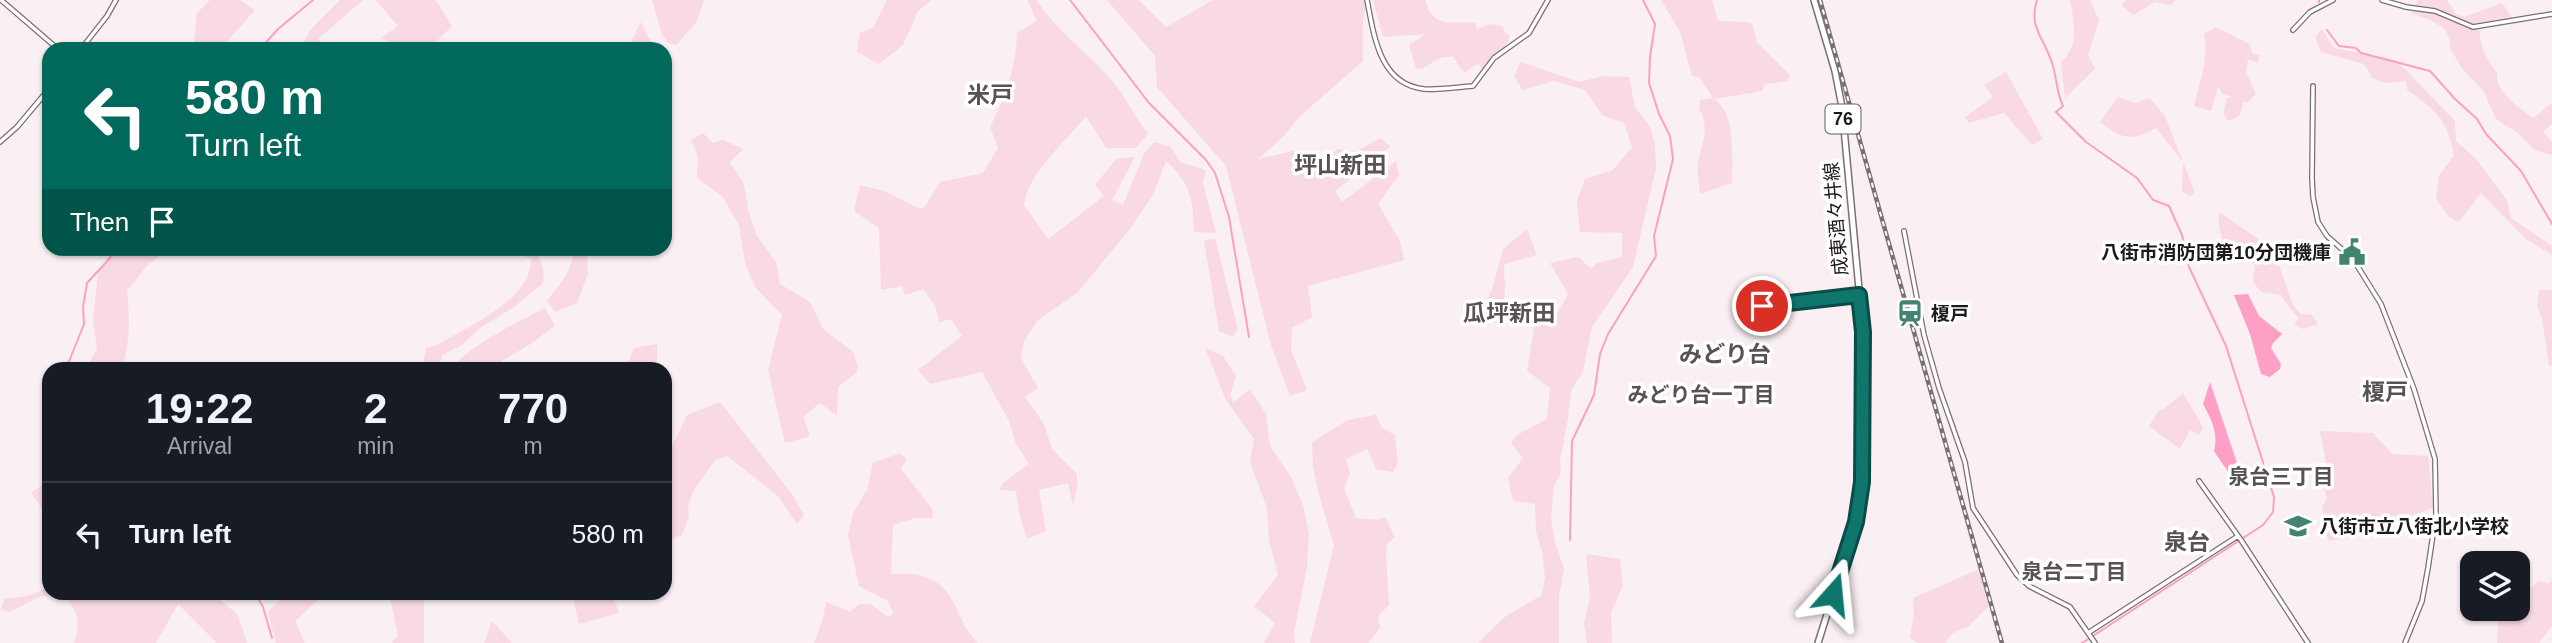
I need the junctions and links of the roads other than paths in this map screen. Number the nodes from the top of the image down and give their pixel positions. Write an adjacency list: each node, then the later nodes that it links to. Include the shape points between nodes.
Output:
1 (1, 0): 10 (street)
2 (116, 0): 11 (street)
3 (1367, 0): 4 (street, via 1383,62 1402,81 1427,89 1474,86 1494,58 1529,33)
4 (1548, 0)
5 (1814, 0): 16 (main road, 成東酒々井線 / 76, via 1839,91)
6 (2333, 0): 9 (street, via 2310,12)
7 (2382, 0): 8 (street, via 2435,11 2473,27)
8 (2552, 14)
9 (2294, 30)
10 (50, 42)
11 (87, 42)
12 (2313, 86): 23 (street, via 2313,187 2318,222 2353,259 2381,304 2435,459 2436,514 2426,581)
13 (42, 97): 14 (street)
14 (0, 142)
15 (1904, 231): 20 (street, via 1924,335 1965,462 1973,508 2017,575 2070,607)
16 (1859, 295): 17 (street); 21 (main road, 成東酒々井線 / 76, via 1863,332 1859,504)
17 (1762, 306)
18 (2199, 481): 19 (street)
19 (2238, 536): 20 (street); 22 (street)
20 (2092, 638)
21 (1818, 643)
22 (2308, 643)
23 (2405, 643)

